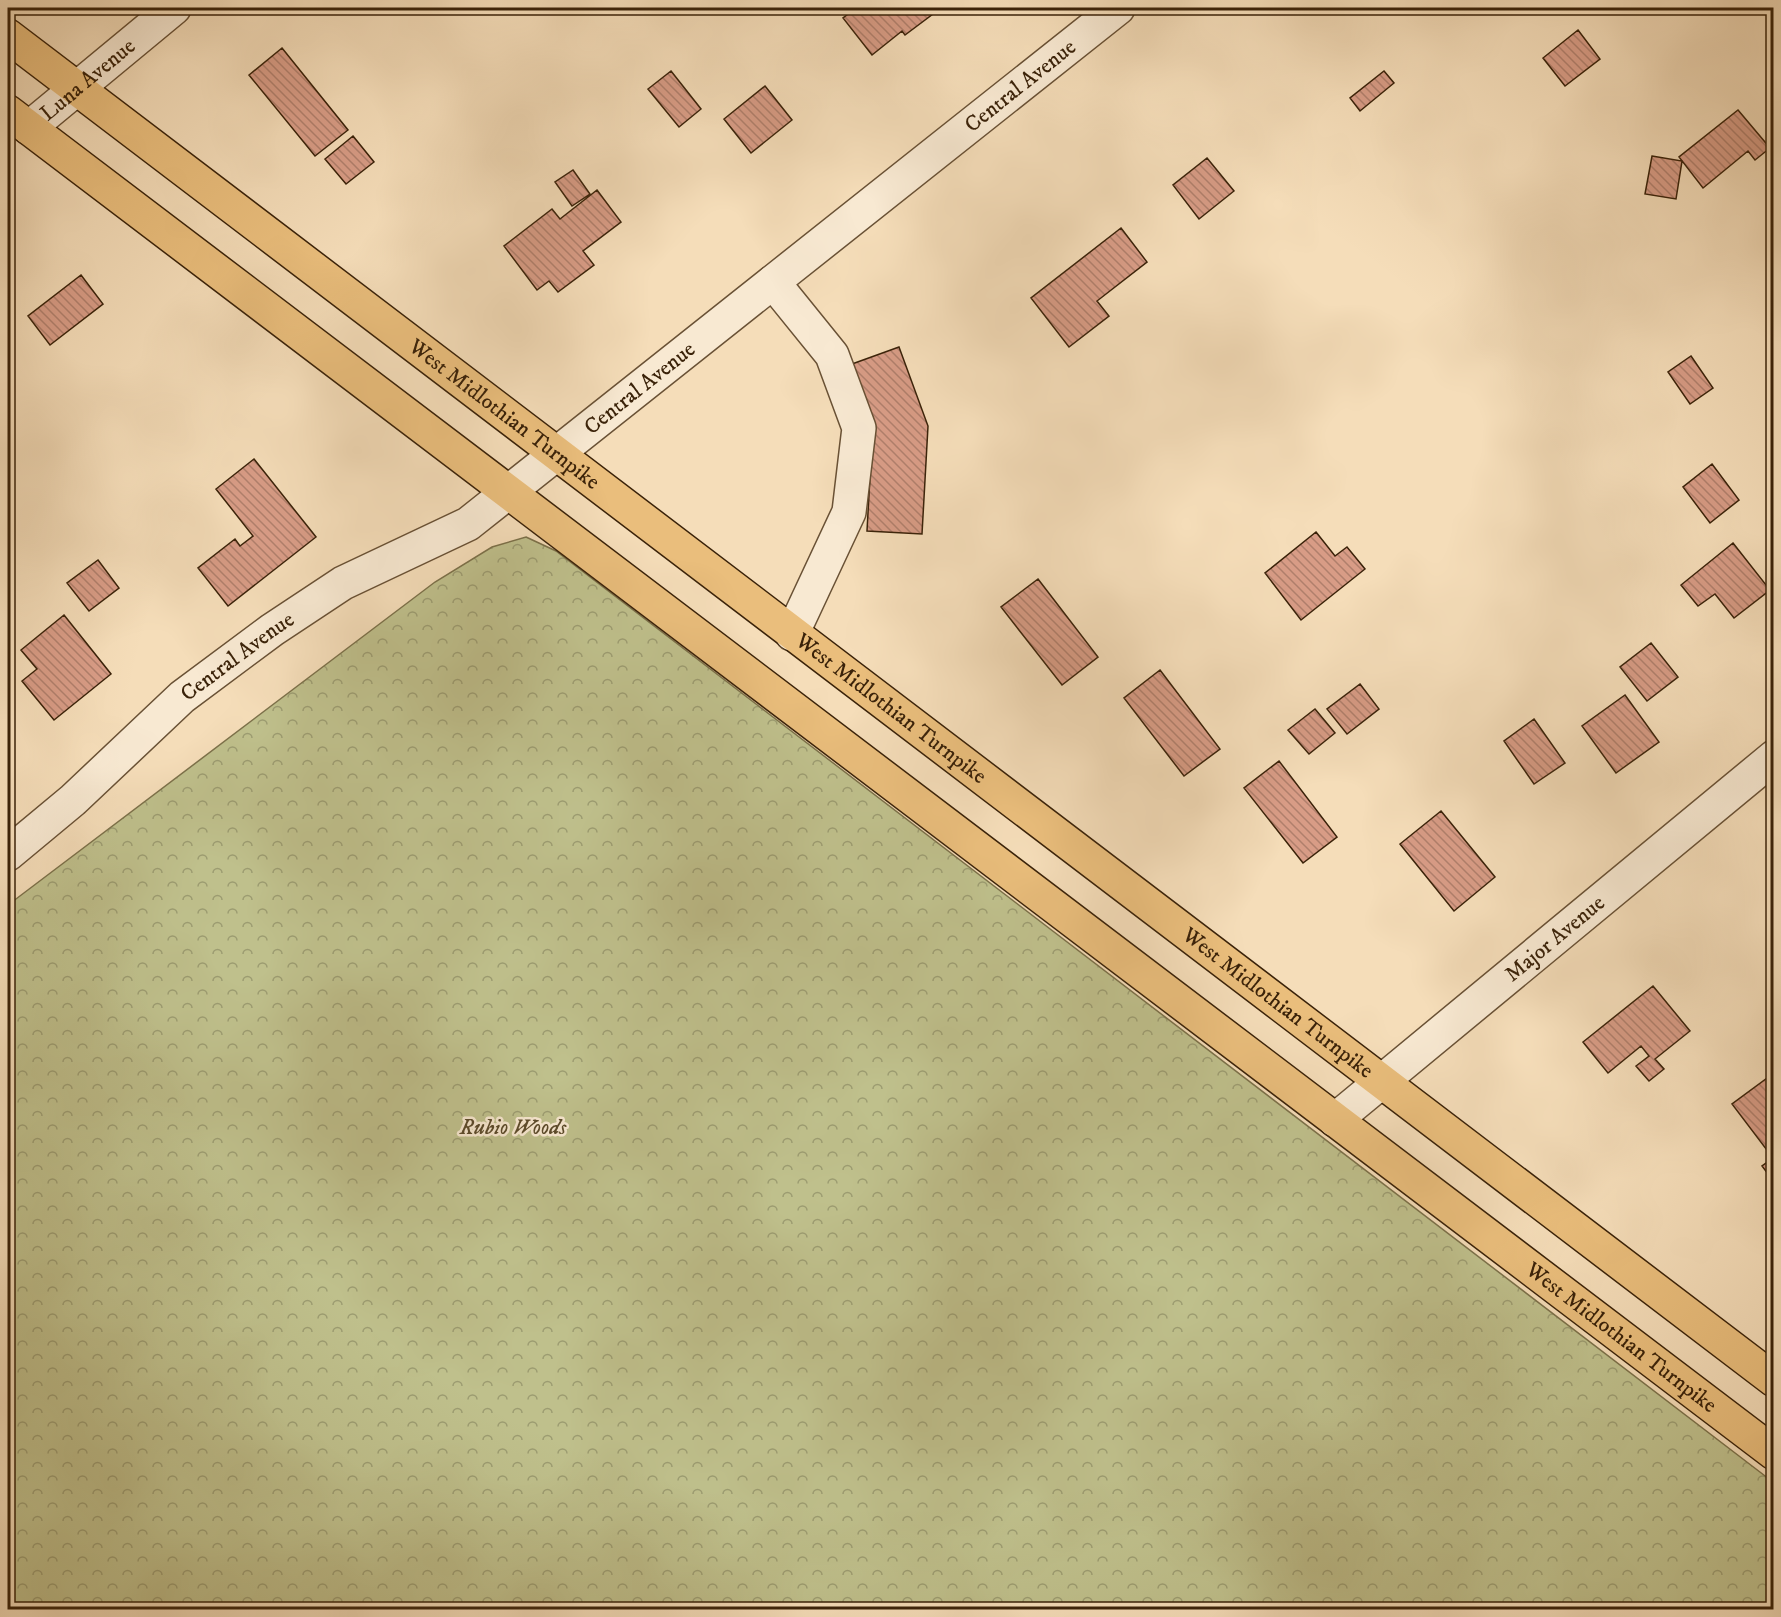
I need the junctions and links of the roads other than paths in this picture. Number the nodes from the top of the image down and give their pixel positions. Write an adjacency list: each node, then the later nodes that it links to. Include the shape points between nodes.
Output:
1 (174, 8): 4 (street, Luna Avenue)
2 (1118, 8): 6 (street, Central Avenue)
3 (8, 36): 4 (main road, West Midlothian Turnpike)
4 (76, 87): 5 (street, Luna Avenue); 7 (main road, West Midlothian Turnpike)
5 (18, 120): 8 (main road, West Midlothian Turnpike)
6 (773, 282): 7 (street, Central Avenue); 9 (street, via 832,355 859,428 849,512)
7 (557, 454): 8 (street, Central Avenue); 9 (main road, West Midlothian Turnpike)
8 (509, 492): 11 (street, Central Avenue, via 468,524 343,584 272,630 182,697 73,800); 13 (main road, West Midlothian Turnpike)
9 (792, 634): 12 (main road, West Midlothian Turnpike)
10 (1773, 757): 12 (street, Major Avenue)
11 (8, 854)
12 (1380, 1083): 13 (street, Major Avenue); 14 (main road, West Midlothian Turnpike)
13 (1335, 1120): 15 (main road, West Midlothian Turnpike)
14 (1773, 1380)
15 (1773, 1453)

